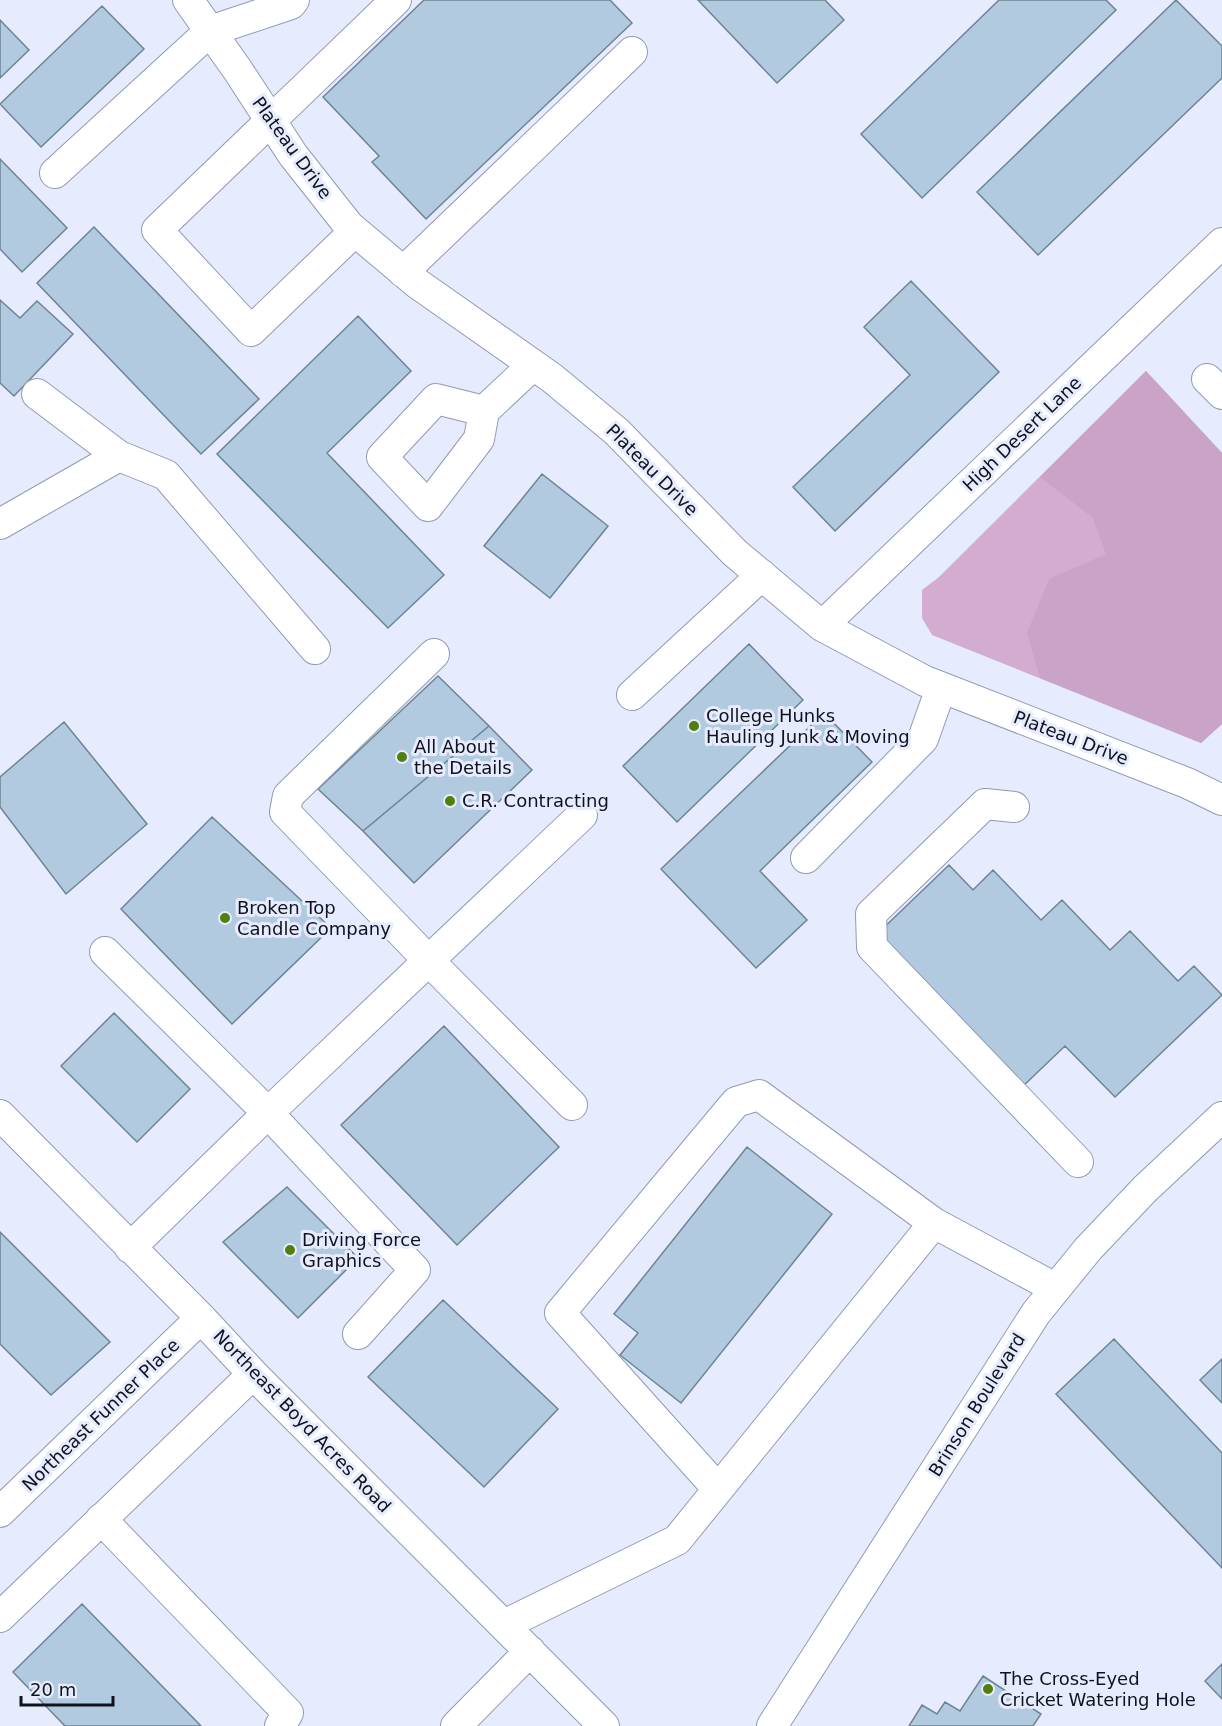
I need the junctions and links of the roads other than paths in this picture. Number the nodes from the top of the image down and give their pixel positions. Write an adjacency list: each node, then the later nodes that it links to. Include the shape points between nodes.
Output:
1 (188, 0): 4 (street, Plateau Drive)
2 (294, 0): 4 (street)
3 (396, 0): 6 (street)
4 (210, 31): 6 (street, Plateau Drive); 7 (street)
5 (632, 52): 10 (street)
6 (271, 121): 8 (street, Plateau Drive, via 293,155); 8 (street, via 157,230 251,331)
7 (55, 173)
8 (355, 231): 10 (street, Plateau Drive)
9 (1222, 243): 17 (street, High Desert Lane)
10 (403, 272): 11 (street, Plateau Drive)
11 (533, 365): 13 (street); 16 (street, Plateau Drive, via 617,432 735,553)
12 (37, 394): 14 (street)
13 (484, 411)
14 (119, 456): 15 (street); 18 (street, via 166,475)
15 (0, 524)
16 (762, 575): 17 (street, Plateau Drive); 21 (street)
17 (822, 626): 20 (street, Plateau Drive)
18 (315, 649)
19 (434, 654): 27 (street, via 288,796 285,812)
20 (941, 688): 22 (street, Plateau Drive); 25 (street, via 923,739)
21 (632, 694)
22 (1222, 800)
23 (1014, 807): 32 (street, via 985,804 871,914 872,947)
24 (582, 815): 27 (street)
25 (806, 858)
26 (105, 952): 29 (street)
27 (429, 961): 28 (street); 29 (street)
28 (572, 1105)
29 (268, 1113): 34 (street); 37 (street, via 415,1270)
30 (0, 1115): 34 (street, Northeast Boyd Acres Road)
31 (1222, 1117): 35 (street, Brinson Boulevard, via 1145,1189)
32 (1078, 1162)
33 (934, 1223): 35 (street); 39 (street); 39 (street, via 759,1095 736,1102 560,1313)
34 (130, 1248): 36 (street, Northeast Boyd Acres Road)
35 (1055, 1288): 48 (street, Brinson Boulevard)
36 (201, 1318): 38 (street, Northeast Boyd Acres Road); 40 (street, Northeast Funner Place)
37 (358, 1334)
38 (253, 1374): 41 (street); 43 (street, Northeast Boyd Acres Road)
39 (718, 1489): 43 (street, via 677,1540)
40 (0, 1512)
41 (101, 1519): 42 (street); 45 (street, via 288,1713)
42 (0, 1617)
43 (504, 1625): 44 (street, Northeast Boyd Acres Road)
44 (530, 1651): 46 (street); 47 (street, Northeast Boyd Acres Road)
45 (280, 1726)
46 (456, 1726)
47 (604, 1726)
48 (772, 1726)

